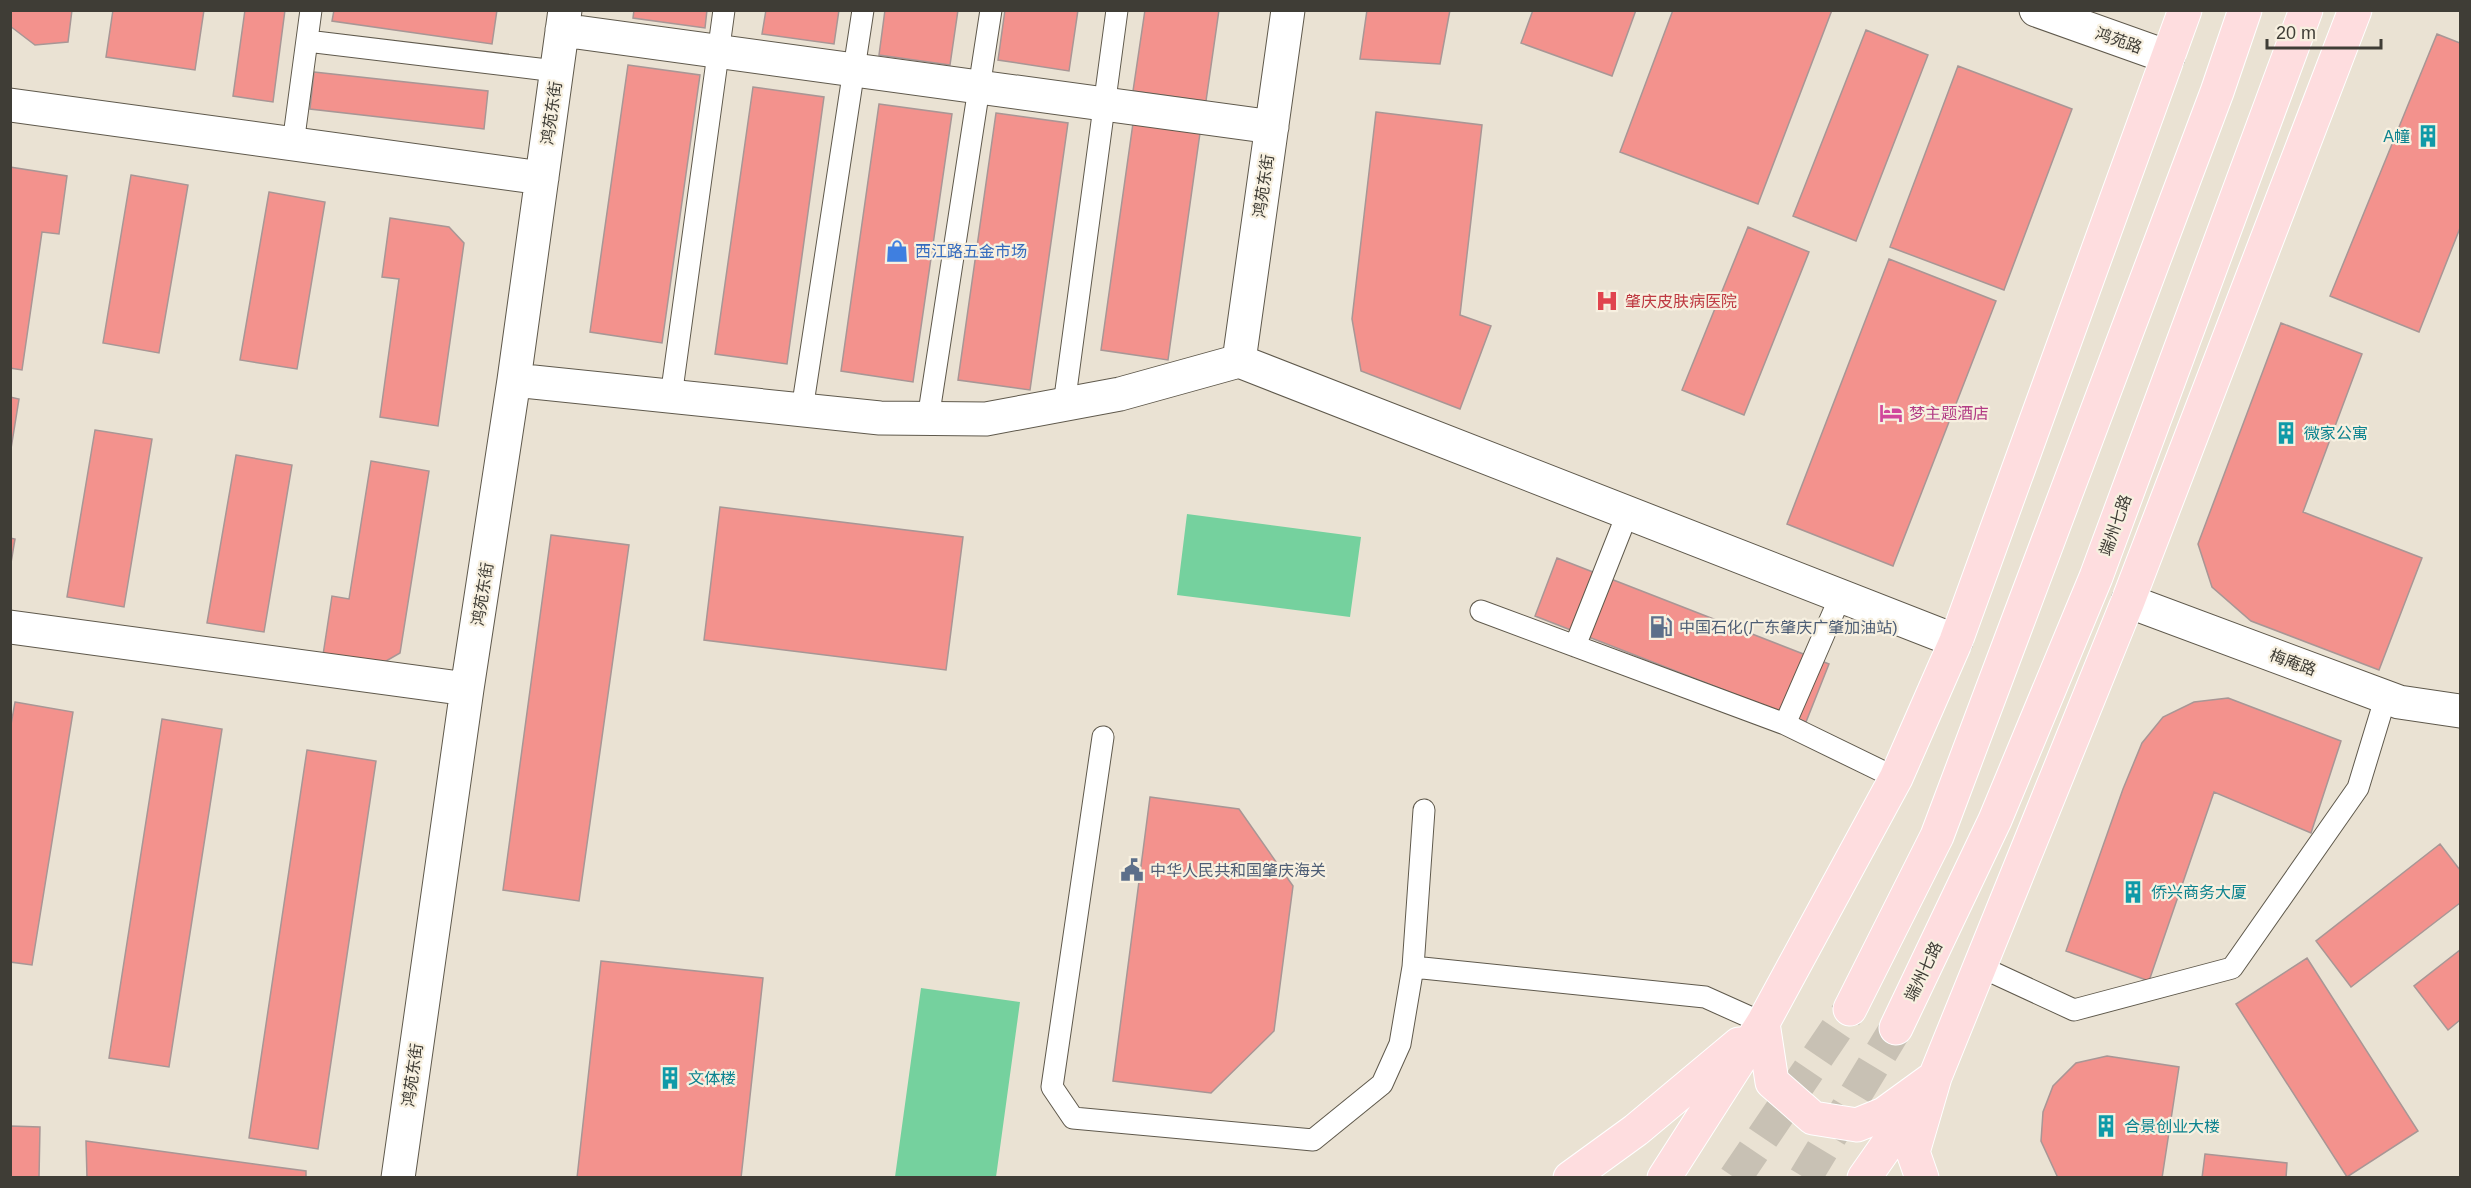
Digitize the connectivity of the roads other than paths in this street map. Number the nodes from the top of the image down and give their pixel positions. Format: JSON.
{"nodes":[{"id":1,"x":311,"y":10,"type":"edge"},
{"id":2,"x":724,"y":10,"type":"edge"},
{"id":3,"x":863,"y":10,"type":"edge"},
{"id":4,"x":991,"y":10,"type":"edge"},
{"id":5,"x":1117,"y":10,"type":"edge"},
{"id":6,"x":1288,"y":10,"type":"edge"},
{"id":7,"x":2036,"y":10,"type":"edge"},
{"id":8,"x":2185,"y":10,"type":"edge"},
{"id":9,"x":2245,"y":10,"type":"edge"},
{"id":10,"x":2306,"y":10,"type":"edge"},
{"id":11,"x":2355,"y":10,"type":"edge"},
{"id":12,"x":563,"y":20,"type":"edge"},
{"id":13,"x":307,"y":41,"type":"junction"},
{"id":14,"x":718,"y":51,"type":"junction"},
{"id":15,"x":2168,"y":57,"type":"junction"},
{"id":16,"x":854,"y":69,"type":"junction"},
{"id":17,"x":556,"y":71,"type":"junction"},
{"id":18,"x":979,"y":87,"type":"junction"},
{"id":19,"x":1105,"y":104,"type":"junction"},
{"id":20,"x":10,"y":105,"type":"edge"},
{"id":21,"x":1272,"y":126,"type":"junction"},
{"id":22,"x":293,"y":144,"type":"junction"},
{"id":23,"x":542,"y":178,"type":"junction"},
{"id":24,"x":1239,"y":361,"type":"junction"},
{"id":25,"x":514,"y":380,"type":"junction"},
{"id":26,"x":671,"y":397,"type":"junction"},
{"id":27,"x":1064,"y":405,"type":"junction"},
{"id":28,"x":802,"y":410,"type":"junction"},
{"id":29,"x":928,"y":419,"type":"junction"},
{"id":30,"x":1628,"y":512,"type":"junction"},
{"id":31,"x":1841,"y":596,"type":"junction"},
{"id":32,"x":2128,"y":601,"type":"junction"},
{"id":33,"x":1480,"y":611,"type":"dead end"},
{"id":34,"x":10,"y":627,"type":"edge"},
{"id":35,"x":1956,"y":641,"type":"junction"},
{"id":36,"x":1575,"y":646,"type":"junction"},
{"id":37,"x":467,"y":688,"type":"junction"},
{"id":38,"x":2386,"y":696,"type":"junction"},
{"id":39,"x":2460,"y":711,"type":"edge"},
{"id":40,"x":1785,"y":724,"type":"junction"},
{"id":41,"x":1103,"y":737,"type":"dead end"},
{"id":42,"x":1896,"y":778,"type":"junction"},
{"id":43,"x":1424,"y":810,"type":"dead end"},
{"id":44,"x":1413,"y":967,"type":"junction"},
{"id":45,"x":1981,"y":967,"type":"junction"},
{"id":46,"x":1850,"y":1009,"type":"tunnel mouth"},
{"id":47,"x":1763,"y":1023,"type":"junction"},
{"id":48,"x":1896,"y":1028,"type":"tunnel mouth"},
{"id":49,"x":1935,"y":1077,"type":"junction"},
{"id":50,"x":398,"y":1178,"type":"edge"},
{"id":51,"x":1570,"y":1178,"type":"edge"},
{"id":52,"x":1664,"y":1178,"type":"edge"},
{"id":53,"x":1864,"y":1178,"type":"edge"},
{"id":54,"x":1922,"y":1178,"type":"edge"}],
"edges":[{"from":1,"to":13,"type":"lane"},
{"from":2,"to":14,"type":"lane"},
{"from":3,"to":16,"type":"lane"},
{"from":4,"to":18,"type":"lane"},
{"from":5,"to":19,"type":"lane"},
{"from":6,"to":21,"type":"street","name":"鸿苑东街"},
{"from":7,"to":15,"type":"street","name":"鸿苑路"},
{"from":8,"to":15,"type":"main road"},
{"from":9,"to":46,"type":"main road"},
{"from":10,"to":48,"type":"main road","name":"端州七路"},
{"from":11,"to":32,"type":"main road"},
{"from":12,"to":14,"type":"street"},
{"from":12,"to":17,"type":"street","name":"鸿苑东街"},
{"from":13,"to":17,"type":"lane"},
{"from":13,"to":22,"type":"lane"},
{"from":14,"to":16,"type":"street"},
{"from":14,"to":26,"type":"lane"},
{"from":15,"to":35,"type":"main road"},
{"from":16,"to":18,"type":"street"},
{"from":16,"to":28,"type":"lane"},
{"from":17,"to":23,"type":"street","name":"鸿苑东街"},
{"from":18,"to":19,"type":"street"},
{"from":18,"to":29,"type":"lane"},
{"from":19,"to":21,"type":"street"},
{"from":19,"to":27,"type":"lane"},
{"from":20,"to":22,"type":"street"},
{"from":21,"to":24,"type":"street","name":"鸿苑东街"},
{"from":22,"to":23,"type":"street"},
{"from":23,"to":25,"type":"street","name":"鸿苑东街"},
{"from":24,"to":27,"type":"street"},
{"from":24,"to":30,"type":"street"},
{"from":25,"to":26,"type":"street"},
{"from":25,"to":37,"type":"street","name":"鸿苑东街"},
{"from":26,"to":28,"type":"street"},
{"from":27,"to":29,"type":"street"},
{"from":28,"to":29,"type":"street"},
{"from":30,"to":31,"type":"street"},
{"from":30,"to":36,"type":"lane"},
{"from":31,"to":35,"type":"street"},
{"from":31,"to":40,"type":"lane"},
{"from":32,"to":38,"type":"street","name":"梅庵路"},
{"from":32,"to":45,"type":"main road"},
{"from":33,"to":36,"type":"lane"},
{"from":34,"to":37,"type":"street"},
{"from":35,"to":42,"type":"main road"},
{"from":36,"to":40,"type":"lane"},
{"from":37,"to":50,"type":"street","name":"鸿苑东街"},
{"from":38,"to":39,"type":"street","name":"梅庵路"},
{"from":38,"to":45,"type":"lane"},
{"from":40,"to":42,"type":"lane"},
{"from":41,"to":44,"type":"lane"},
{"from":42,"to":47,"type":"main road"},
{"from":43,"to":44,"type":"lane"},
{"from":44,"to":47,"type":"lane"},
{"from":45,"to":49,"type":"main road"},
{"from":47,"to":49,"type":"main road"},
{"from":47,"to":51,"type":"main road"},
{"from":47,"to":52,"type":"main road"},
{"from":49,"to":53,"type":"main road"},
{"from":49,"to":54,"type":"main road"}]}
